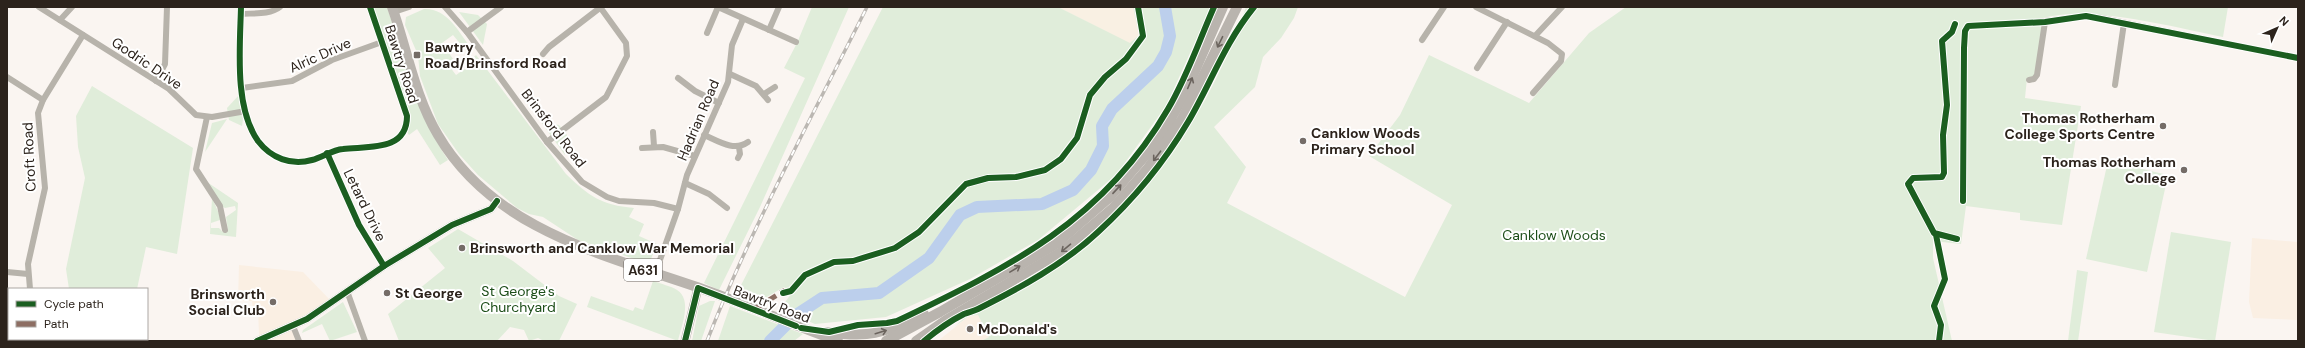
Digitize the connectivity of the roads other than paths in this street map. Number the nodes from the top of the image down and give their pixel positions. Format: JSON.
{"nodes":[{"id":1,"x":39,"y":7,"type":"edge"},
{"id":2,"x":72,"y":7,"type":"edge"},
{"id":3,"x":166,"y":7,"type":"edge"},
{"id":4,"x":280,"y":7,"type":"edge"},
{"id":5,"x":370,"y":7,"type":"edge"},
{"id":6,"x":409,"y":7,"type":"edge"},
{"id":7,"x":445,"y":7,"type":"edge"},
{"id":8,"x":501,"y":7,"type":"edge"},
{"id":9,"x":601,"y":7,"type":"edge"},
{"id":10,"x":718,"y":7,"type":"edge"},
{"id":11,"x":779,"y":7,"type":"edge"},
{"id":12,"x":1222,"y":7,"type":"edge"},
{"id":13,"x":1237,"y":7,"type":"edge"},
{"id":14,"x":1444,"y":7,"type":"edge"},
{"id":15,"x":1476,"y":7,"type":"edge"},
{"id":16,"x":1562,"y":7,"type":"edge"},
{"id":17,"x":240,"y":10,"type":"edge"},
{"id":18,"x":393,"y":10,"type":"edge"},
{"id":19,"x":743,"y":19,"type":"junction"},
{"id":20,"x":60,"y":20,"type":"junction"},
{"id":21,"x":1507,"y":22,"type":"junction"},
{"id":22,"x":2036,"y":22,"type":"dead end"},
{"id":23,"x":2045,"y":22,"type":"junction"},
{"id":24,"x":2124,"y":23,"type":"junction"},
{"id":25,"x":769,"y":30,"type":"junction"},
{"id":26,"x":467,"y":32,"type":"junction"},
{"id":27,"x":707,"y":33,"type":"dead end"},
{"id":28,"x":84,"y":35,"type":"junction"},
{"id":29,"x":1535,"y":36,"type":"junction"},
{"id":30,"x":1422,"y":40,"type":"dead end"},
{"id":31,"x":382,"y":42,"type":"junction"},
{"id":32,"x":796,"y":42,"type":"dead end"},
{"id":33,"x":543,"y":54,"type":"dead end"},
{"id":34,"x":2298,"y":58,"type":"edge"},
{"id":35,"x":1477,"y":68,"type":"dead end"},
{"id":36,"x":730,"y":74,"type":"junction"},
{"id":37,"x":7,"y":76,"type":"edge"},
{"id":38,"x":678,"y":78,"type":"dead end"},
{"id":39,"x":2029,"y":80,"type":"dead end"},
{"id":40,"x":156,"y":81,"type":"junction"},
{"id":41,"x":2115,"y":85,"type":"dead end"},
{"id":42,"x":775,"y":87,"type":"dead end"},
{"id":43,"x":242,"y":88,"type":"junction"},
{"id":44,"x":1534,"y":93,"type":"dead end"},
{"id":45,"x":764,"y":94,"type":"junction"},
{"id":46,"x":43,"y":100,"type":"junction"},
{"id":47,"x":768,"y":100,"type":"dead end"},
{"id":48,"x":719,"y":103,"type":"junction"},
{"id":49,"x":246,"y":111,"type":"junction"},
{"id":50,"x":207,"y":117,"type":"junction"},
{"id":51,"x":653,"y":132,"type":"dead end"},
{"id":52,"x":704,"y":135,"type":"junction"},
{"id":53,"x":547,"y":142,"type":"junction"},
{"id":54,"x":748,"y":142,"type":"dead end"},
{"id":55,"x":654,"y":146,"type":"junction"},
{"id":56,"x":739,"y":147,"type":"junction"},
{"id":57,"x":642,"y":148,"type":"dead end"},
{"id":58,"x":326,"y":153,"type":"junction"},
{"id":59,"x":695,"y":156,"type":"junction"},
{"id":60,"x":738,"y":158,"type":"dead end"},
{"id":61,"x":685,"y":183,"type":"junction"},
{"id":62,"x":497,"y":201,"type":"junction"},
{"id":63,"x":727,"y":208,"type":"dead end"},
{"id":64,"x":678,"y":209,"type":"junction"},
{"id":65,"x":225,"y":230,"type":"dead end"},
{"id":66,"x":384,"y":266,"type":"junction"},
{"id":67,"x":7,"y":272,"type":"edge"},
{"id":68,"x":28,"y":274,"type":"junction"},
{"id":69,"x":655,"y":274,"type":"junction"},
{"id":70,"x":30,"y":288,"type":"edge"},
{"id":71,"x":698,"y":288,"type":"junction"},
{"id":72,"x":981,"y":288,"type":"junction"},
{"id":73,"x":346,"y":291,"type":"junction"},
{"id":74,"x":293,"y":326,"type":"junction"},
{"id":75,"x":799,"y":327,"type":"junction"},
{"id":76,"x":257,"y":341,"type":"edge"},
{"id":77,"x":299,"y":341,"type":"edge"},
{"id":78,"x":365,"y":341,"type":"edge"},
{"id":79,"x":685,"y":341,"type":"edge"},
{"id":80,"x":820,"y":341,"type":"edge"},
{"id":81,"x":838,"y":341,"type":"edge"},
{"id":82,"x":886,"y":341,"type":"edge"},
{"id":83,"x":916,"y":341,"type":"edge"}],
"edges":[{"from":1,"to":20,"type":"street","name":"Godric Drive"},
{"from":2,"to":20,"type":"street"},
{"from":3,"to":40,"type":"street"},
{"from":4,"to":17,"type":"street"},
{"from":5,"to":31,"type":"street","name":"Bawtry Road"},
{"from":6,"to":18,"type":"street"},
{"from":7,"to":26,"type":"street","name":"Brinsford Road"},
{"from":8,"to":26,"type":"street"},
{"from":9,"to":33,"type":"street"},
{"from":9,"to":53,"type":"street"},
{"from":10,"to":19,"type":"street"},
{"from":10,"to":27,"type":"street"},
{"from":11,"to":25,"type":"street"},
{"from":72,"to":12,"type":"main road","one_way":true},
{"from":13,"to":83,"type":"main road","one_way":true},
{"from":14,"to":30,"type":"street"},
{"from":15,"to":21,"type":"street"},
{"from":16,"to":29,"type":"street"},
{"from":17,"to":43,"type":"street"},
{"from":18,"to":62,"type":"main road","name":"Bawtry Road","number":"A631"},
{"from":19,"to":25,"type":"street"},
{"from":19,"to":36,"type":"street","name":"Hadrian Road"},
{"from":20,"to":28,"type":"street","name":"Godric Drive"},
{"from":21,"to":29,"type":"street"},
{"from":21,"to":35,"type":"street"},
{"from":22,"to":23,"type":"street"},
{"from":23,"to":24,"type":"street"},
{"from":23,"to":39,"type":"street"},
{"from":24,"to":34,"type":"street"},
{"from":24,"to":41,"type":"street"},
{"from":25,"to":32,"type":"street"},
{"from":26,"to":53,"type":"street","name":"Brinsford Road"},
{"from":28,"to":40,"type":"street","name":"Godric Drive"},
{"from":28,"to":46,"type":"street","name":"Croft Road"},
{"from":29,"to":44,"type":"street"},
{"from":31,"to":43,"type":"street","name":"Alric Drive"},
{"from":31,"to":58,"type":"street","name":"Bawtry Road"},
{"from":36,"to":45,"type":"street"},
{"from":36,"to":48,"type":"street","name":"Hadrian Road"},
{"from":37,"to":46,"type":"street"},
{"from":38,"to":48,"type":"street"},
{"from":40,"to":50,"type":"street","name":"Godric Drive"},
{"from":42,"to":45,"type":"street"},
{"from":43,"to":49,"type":"street"},
{"from":45,"to":47,"type":"street"},
{"from":46,"to":68,"type":"street","name":"Croft Road"},
{"from":48,"to":52,"type":"street","name":"Hadrian Road"},
{"from":49,"to":50,"type":"street"},
{"from":49,"to":58,"type":"street"},
{"from":50,"to":65,"type":"street"},
{"from":51,"to":55,"type":"street"},
{"from":52,"to":56,"type":"street"},
{"from":52,"to":59,"type":"street","name":"Hadrian Road"},
{"from":53,"to":64,"type":"street","name":"Brinsford Road"},
{"from":54,"to":56,"type":"street"},
{"from":55,"to":57,"type":"street"},
{"from":55,"to":59,"type":"street"},
{"from":56,"to":60,"type":"street"},
{"from":58,"to":66,"type":"street","name":"Letard Drive"},
{"from":59,"to":61,"type":"street","name":"Hadrian Road"},
{"from":61,"to":63,"type":"street"},
{"from":61,"to":64,"type":"street","name":"Hadrian Road"},
{"from":62,"to":66,"type":"street"},
{"from":62,"to":69,"type":"main road","name":"Bawtry Road","number":"A631"},
{"from":64,"to":69,"type":"street","name":"Hadrian Road"},
{"from":66,"to":73,"type":"street"},
{"from":67,"to":68,"type":"street"},
{"from":68,"to":70,"type":"street","name":"Croft Road"},
{"from":69,"to":71,"type":"main road","name":"Bawtry Road","number":"A631"},
{"from":71,"to":75,"type":"main road","name":"Bawtry Road","number":"A631"},
{"from":71,"to":79,"type":"main road"},
{"from":75,"to":72,"type":"main road","one_way":true},
{"from":72,"to":82,"type":"main road"},
{"from":73,"to":74,"type":"street"},
{"from":73,"to":78,"type":"street"},
{"from":74,"to":76,"type":"street"},
{"from":74,"to":77,"type":"street"},
{"from":75,"to":80,"type":"main road","name":"Bawtry Road","number":"A631"},
{"from":75,"to":81,"type":"main road","name":"Bawtry Road"}]}
